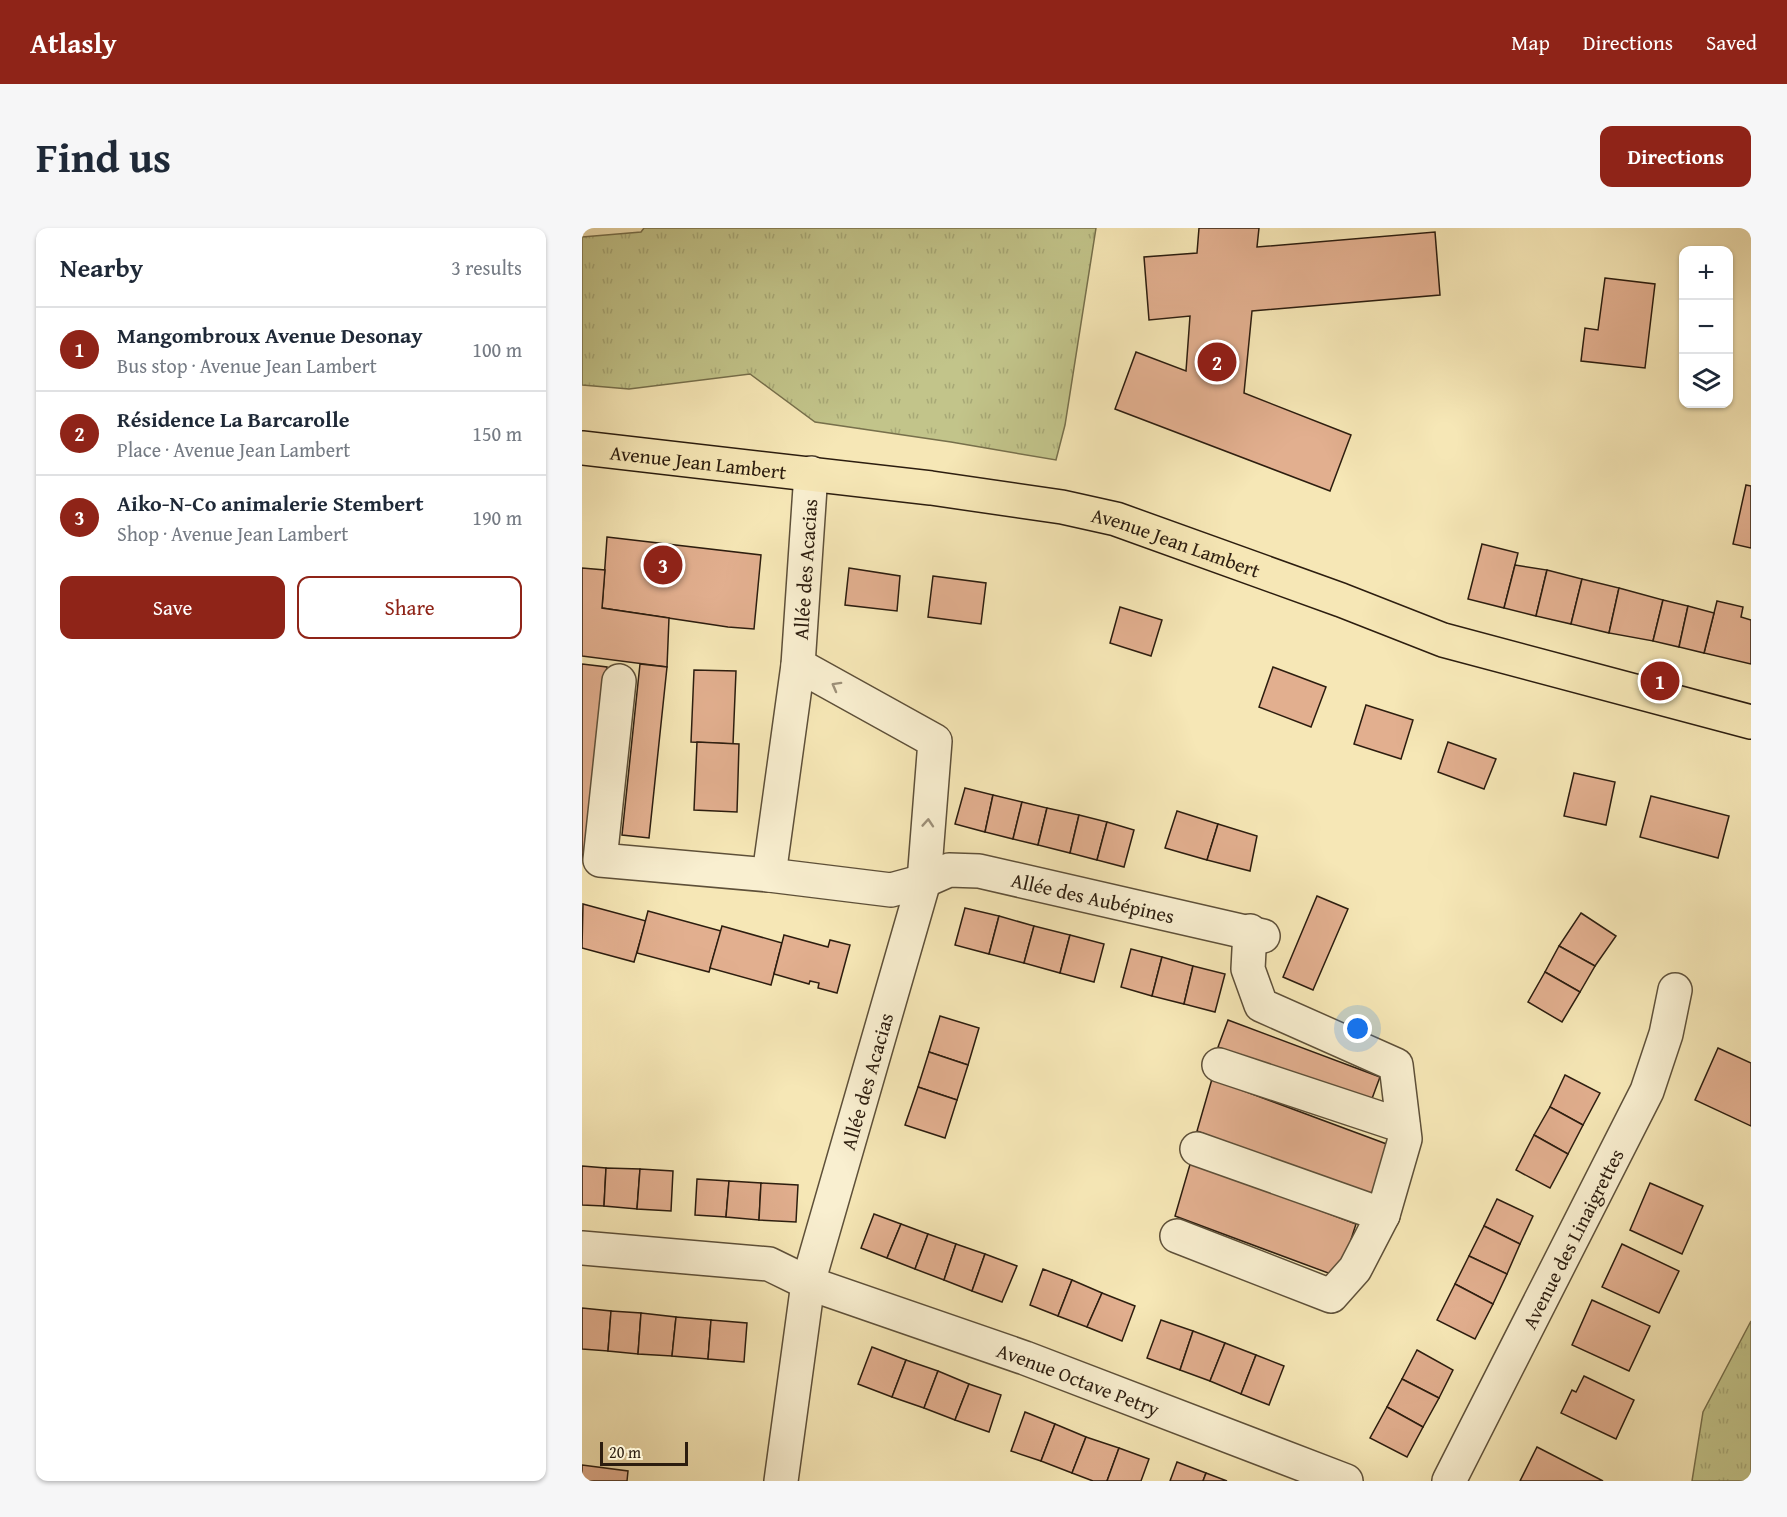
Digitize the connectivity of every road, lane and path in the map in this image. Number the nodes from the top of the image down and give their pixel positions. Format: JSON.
{"nodes":[{"id":1,"x":582,"y":448,"type":"edge"},
{"id":2,"x":811,"y":473,"type":"junction"},
{"id":3,"x":798,"y":665,"type":"junction"},
{"id":4,"x":619,"y":681,"type":"dead end"},
{"id":5,"x":1751,"y":722,"type":"edge"},
{"id":6,"x":769,"y":875,"type":"junction"},
{"id":7,"x":924,"y":881,"type":"junction"},
{"id":8,"x":1675,"y":990,"type":"dead end"},
{"id":9,"x":1219,"y":1065,"type":"dead end"},
{"id":10,"x":1403,"y":1126,"type":"junction"},
{"id":11,"x":1197,"y":1149,"type":"dead end"},
{"id":12,"x":1383,"y":1215,"type":"junction"},
{"id":13,"x":1177,"y":1236,"type":"dead end"},
{"id":14,"x":582,"y":1248,"type":"edge"},
{"id":15,"x":808,"y":1283,"type":"junction"},
{"id":16,"x":781,"y":1481,"type":"edge"},
{"id":17,"x":1346,"y":1481,"type":"edge"},
{"id":18,"x":1449,"y":1481,"type":"edge"}],
"edges":[{"from":1,"to":2,"type":"main road","name":"Avenue Jean Lambert"},
{"from":2,"to":3,"type":"street","name":"Allée des Acacias"},
{"from":2,"to":5,"type":"main road","name":"Avenue Jean Lambert"},
{"from":3,"to":6,"type":"street","name":"Allée des Acacias"},
{"from":7,"to":3,"type":"street","name":"Allée des Acacias","one_way":true},
{"from":4,"to":6,"type":"street"},
{"from":6,"to":7,"type":"street"},
{"from":7,"to":10,"type":"street","name":"Allée des Aubépines"},
{"from":7,"to":15,"type":"street","name":"Allée des Acacias"},
{"from":8,"to":18,"type":"street","name":"Avenue des Linaigrettes"},
{"from":9,"to":10,"type":"street"},
{"from":10,"to":12,"type":"street"},
{"from":11,"to":12,"type":"street"},
{"from":12,"to":13,"type":"street"},
{"from":14,"to":15,"type":"street","name":"Avenue Octave Petry"},
{"from":15,"to":16,"type":"street"},
{"from":15,"to":17,"type":"street","name":"Avenue Octave Petry"}]}
